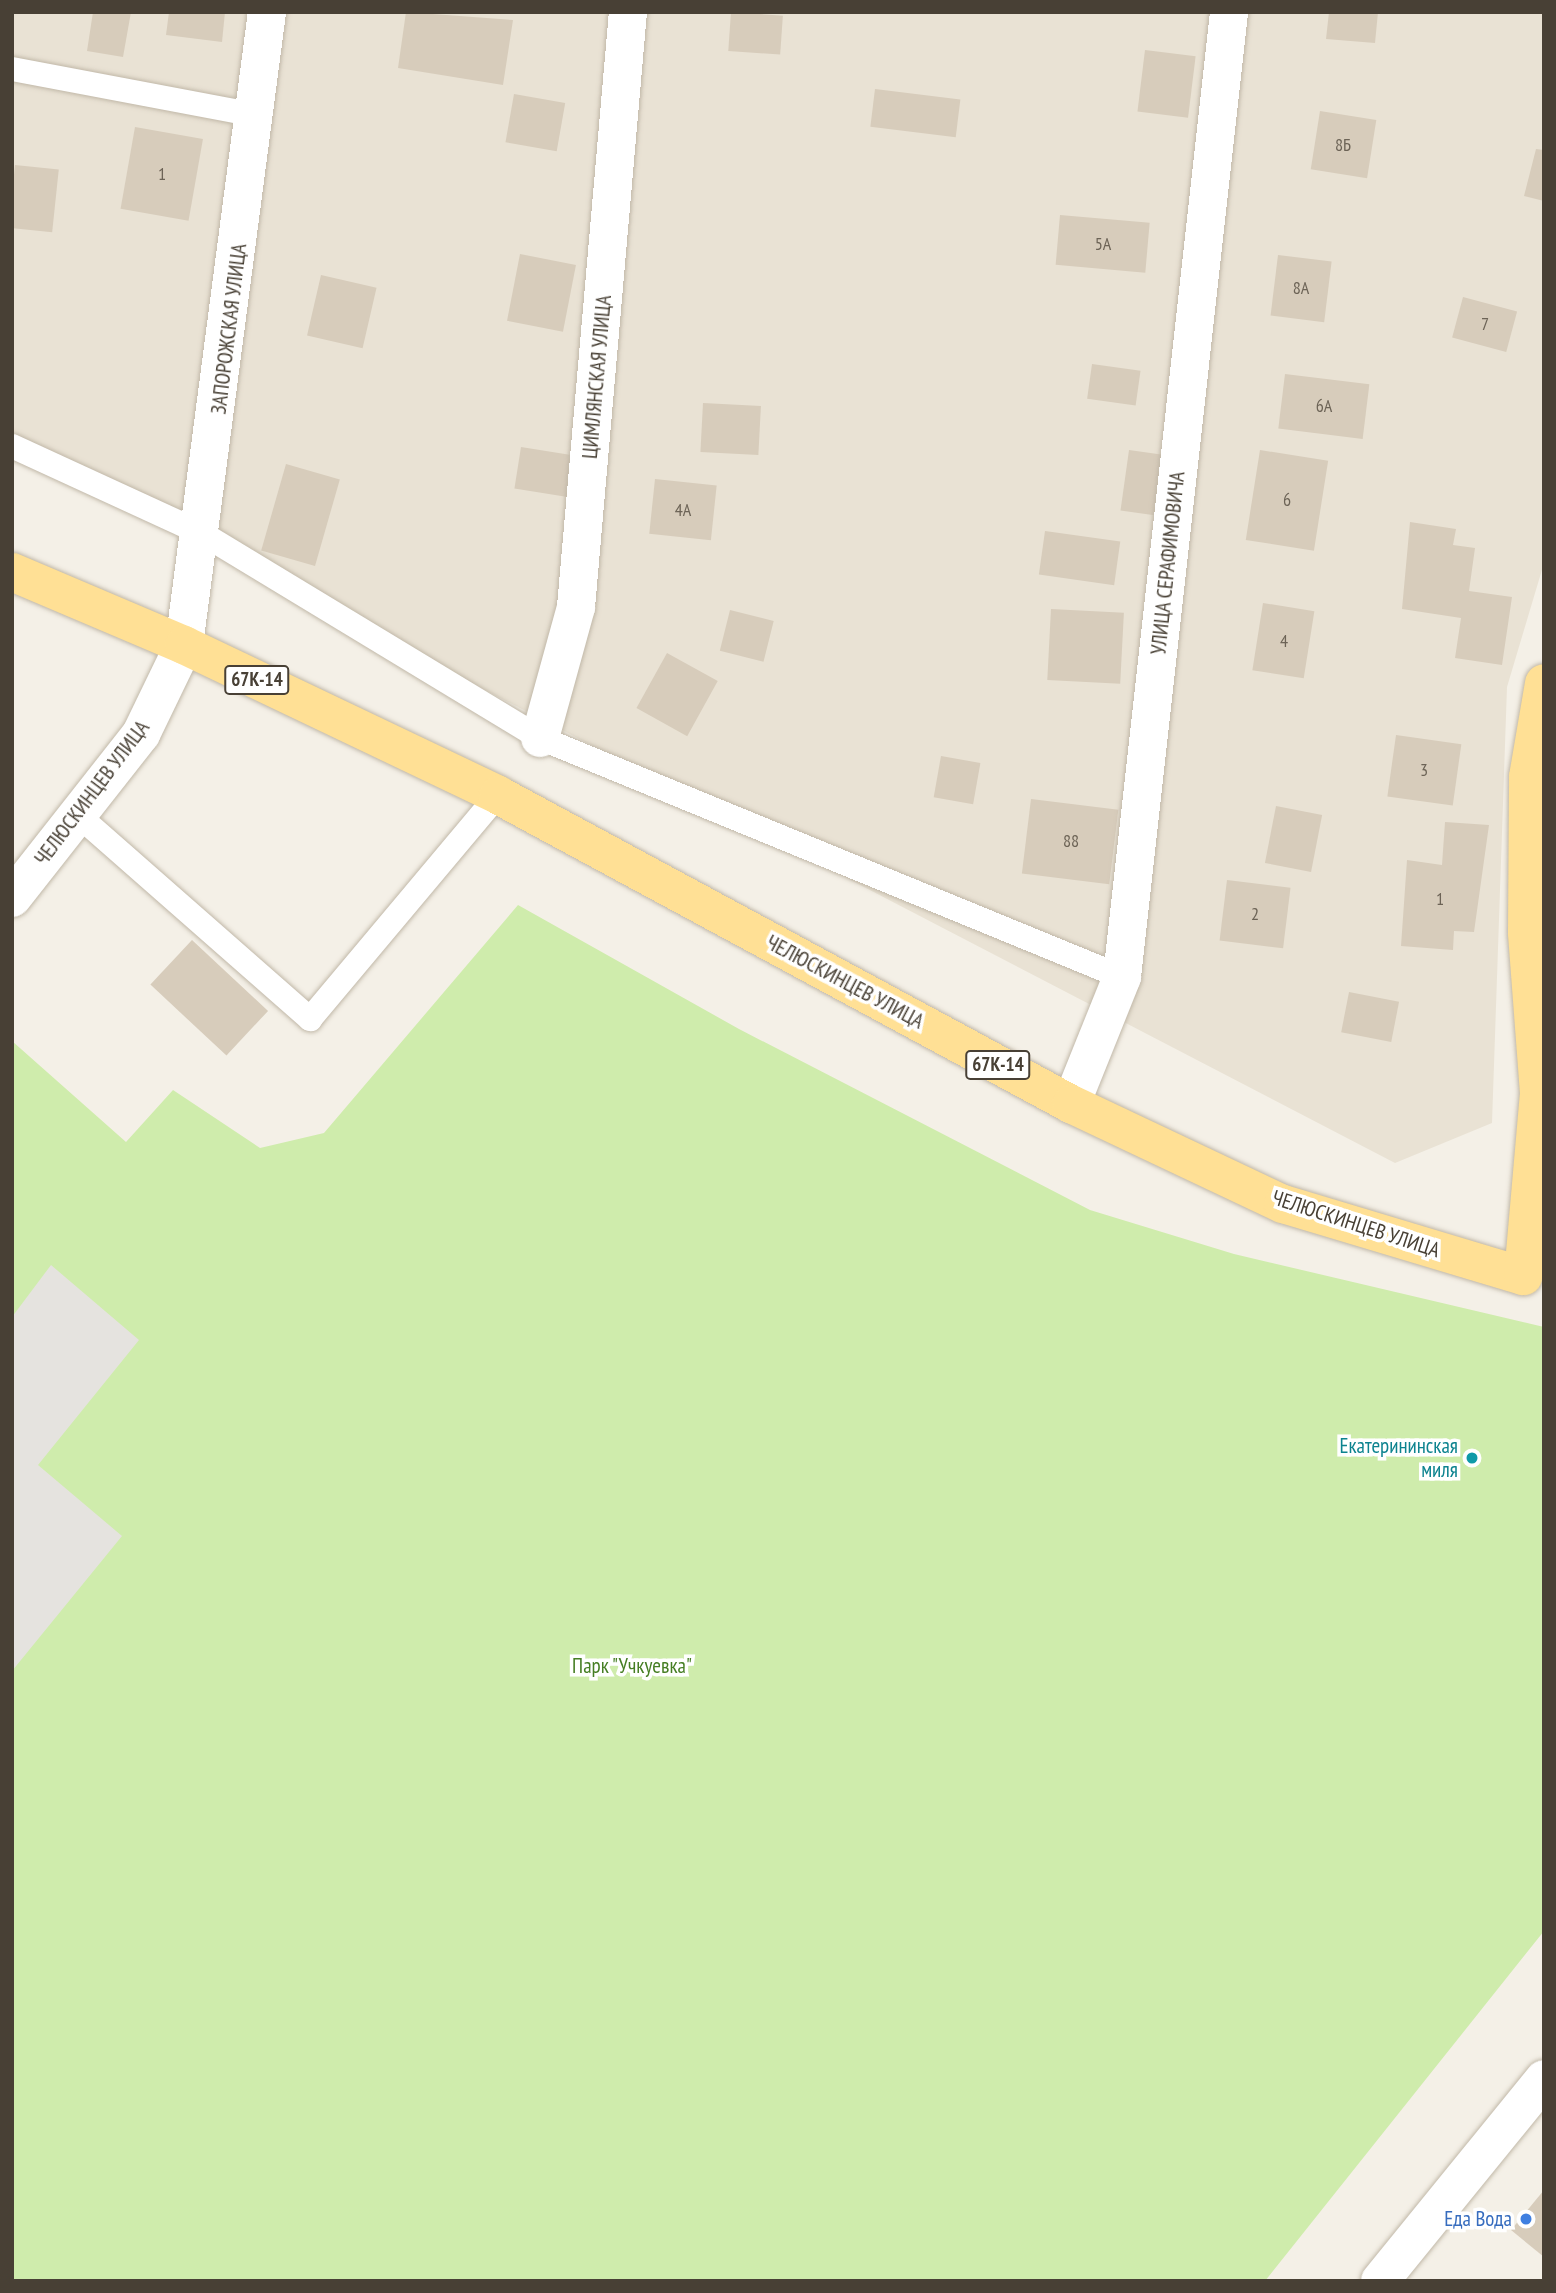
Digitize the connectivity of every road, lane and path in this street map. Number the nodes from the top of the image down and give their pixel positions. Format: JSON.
{"nodes":[{"id":1,"x":267,"y":12,"type":"edge"},
{"id":2,"x":628,"y":12,"type":"edge"},
{"id":3,"x":1229,"y":12,"type":"edge"},
{"id":4,"x":12,"y":69,"type":"edge"},
{"id":5,"x":256,"y":115,"type":"junction"},
{"id":6,"x":12,"y":446,"type":"edge"},
{"id":7,"x":203,"y":534,"type":"junction"},
{"id":8,"x":12,"y":572,"type":"edge"},
{"id":9,"x":184,"y":645,"type":"junction"},
{"id":10,"x":1544,"y":683,"type":"edge"},
{"id":11,"x":540,"y":738,"type":"junction"},
{"id":12,"x":498,"y":795,"type":"junction"},
{"id":13,"x":79,"y":816,"type":"junction"},
{"id":14,"x":12,"y":898,"type":"edge"},
{"id":15,"x":1122,"y":977,"type":"junction"},
{"id":16,"x":1071,"y":1104,"type":"junction"},
{"id":17,"x":1544,"y":2079,"type":"edge"},
{"id":18,"x":1380,"y":2281,"type":"edge"}],
"edges":[{"from":1,"to":5,"type":"street","name":"ЗАПОРОЖСКАЯ УЛИЦА"},
{"from":2,"to":11,"type":"street","name":"ЦИМЛЯНСКАЯ УЛИЦА"},
{"from":3,"to":15,"type":"street","name":"УЛИЦА СЕРАФИМОВИЧА"},
{"from":4,"to":5,"type":"lane"},
{"from":5,"to":7,"type":"street","name":"ЗАПОРОЖСКАЯ УЛИЦА"},
{"from":6,"to":7,"type":"lane"},
{"from":7,"to":9,"type":"street","name":"ЗАПОРОЖСКАЯ УЛИЦА"},
{"from":7,"to":11,"type":"lane"},
{"from":8,"to":9,"type":"main road","name":"ЧЕЛЮСКИНЦЕВ УЛИЦА","number":"67К-14"},
{"from":9,"to":12,"type":"main road","name":"ЧЕЛЮСКИНЦЕВ УЛИЦА","number":"67К-14"},
{"from":9,"to":13,"type":"street","name":"ЧЕЛЮСКИНЦЕВ УЛИЦА"},
{"from":10,"to":16,"type":"main road","name":"ЧЕЛЮСКИНЦЕВ УЛИЦА","number":"67К-14"},
{"from":11,"to":15,"type":"lane"},
{"from":12,"to":13,"type":"lane"},
{"from":12,"to":16,"type":"main road","name":"ЧЕЛЮСКИНЦЕВ УЛИЦА","number":"67К-14"},
{"from":13,"to":14,"type":"street","name":"ЧЕЛЮСКИНЦЕВ УЛИЦА"},
{"from":15,"to":16,"type":"street","name":"УЛИЦА СЕРАФИМОВИЧА"},
{"from":17,"to":18,"type":"street"}]}
